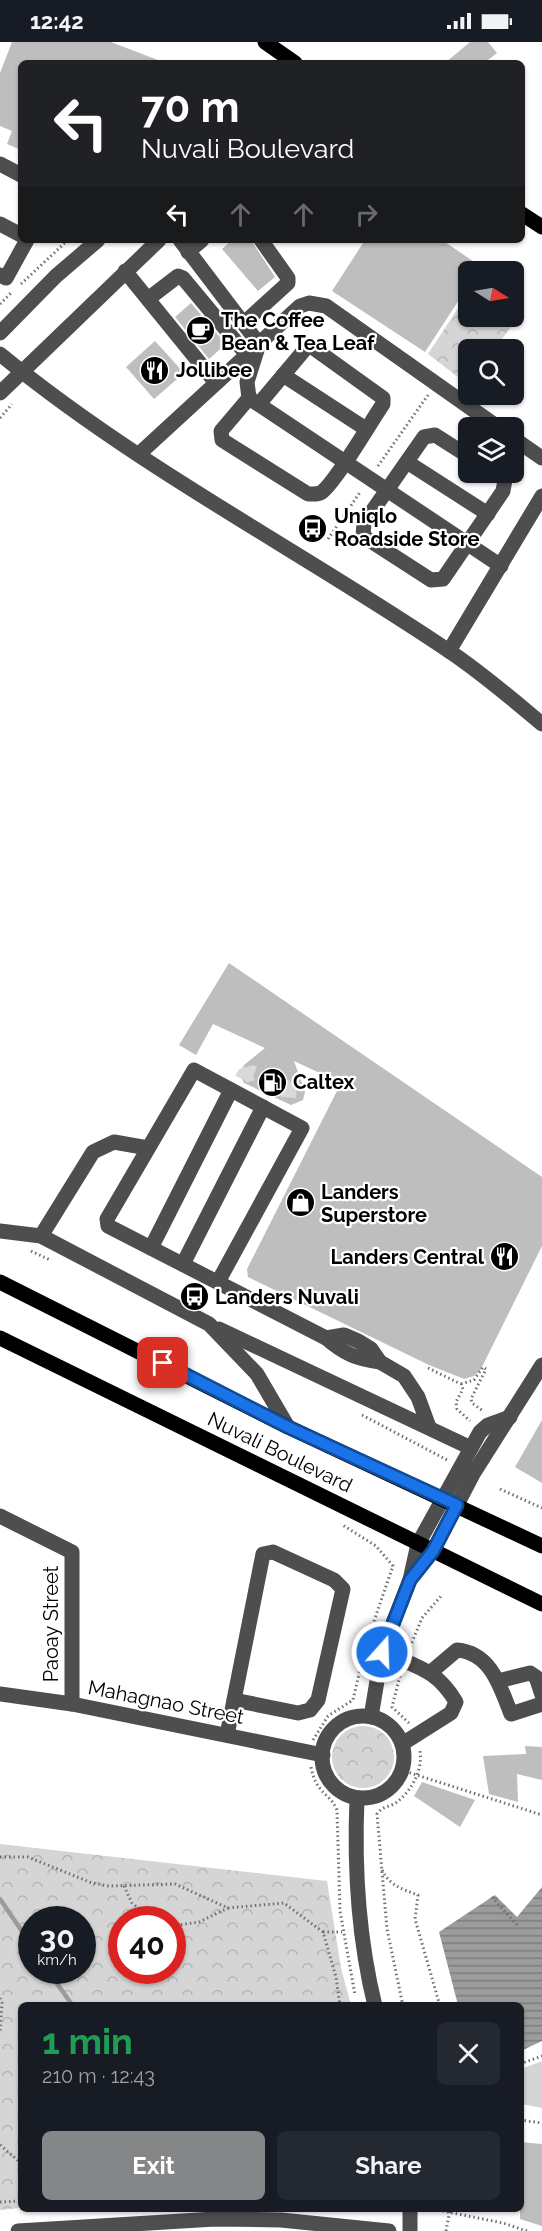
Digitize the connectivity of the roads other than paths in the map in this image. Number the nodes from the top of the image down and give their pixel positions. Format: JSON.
{"nodes":[{"id":1,"x":265,"y":42,"type":"edge"},
{"id":2,"x":291,"y":60,"type":"edge"},
{"id":3,"x":0,"y":164,"type":"edge"},
{"id":4,"x":18,"y":173,"type":"edge"},
{"id":5,"x":525,"y":216,"type":"edge"},
{"id":6,"x":0,"y":224,"type":"edge"},
{"id":7,"x":542,"y":227,"type":"edge"},
{"id":8,"x":18,"y":234,"type":"edge"},
{"id":9,"x":25,"y":243,"type":"edge"},
{"id":10,"x":94,"y":243,"type":"edge"},
{"id":11,"x":156,"y":243,"type":"edge"},
{"id":12,"x":263,"y":243,"type":"edge"},
{"id":13,"x":184,"y":246,"type":"edge"},
{"id":14,"x":125,"y":271,"type":"junction"},
{"id":15,"x":0,"y":274,"type":"edge"},
{"id":16,"x":148,"y":299,"type":"junction"},
{"id":17,"x":244,"y":323,"type":"junction"},
{"id":18,"x":0,"y":333,"type":"edge"},
{"id":19,"x":259,"y":344,"type":"junction"},
{"id":20,"x":0,"y":354,"type":"edge"},
{"id":21,"x":246,"y":355,"type":"junction"},
{"id":22,"x":21,"y":371,"type":"junction"},
{"id":23,"x":283,"y":375,"type":"junction"},
{"id":24,"x":216,"y":383,"type":"junction"},
{"id":25,"x":0,"y":393,"type":"edge"},
{"id":26,"x":254,"y":401,"type":"junction"},
{"id":27,"x":483,"y":417,"type":"edge"},
{"id":28,"x":366,"y":429,"type":"junction"},
{"id":29,"x":524,"y":446,"type":"edge"},
{"id":30,"x":458,"y":450,"type":"edge"},
{"id":31,"x":139,"y":454,"type":"junction"},
{"id":32,"x":542,"y":458,"type":"edge"},
{"id":33,"x":344,"y":461,"type":"junction"},
{"id":34,"x":407,"y":462,"type":"junction"},
{"id":35,"x":504,"y":483,"type":"edge"},
{"id":36,"x":385,"y":490,"type":"junction"},
{"id":37,"x":542,"y":496,"type":"edge"},
{"id":38,"x":488,"y":514,"type":"junction"},
{"id":39,"x":468,"y":544,"type":"junction"},
{"id":40,"x":501,"y":566,"type":"junction"},
{"id":41,"x":449,"y":651,"type":"junction"},
{"id":42,"x":542,"y":724,"type":"edge"},
{"id":43,"x":236,"y":1087,"type":"junction"},
{"id":44,"x":263,"y":1107,"type":"junction"},
{"id":45,"x":148,"y":1148,"type":"junction"},
{"id":46,"x":0,"y":1231,"type":"edge"},
{"id":47,"x":41,"y":1236,"type":"junction"},
{"id":48,"x":151,"y":1248,"type":"junction"},
{"id":49,"x":183,"y":1264,"type":"junction"},
{"id":50,"x":0,"y":1282,"type":"edge"},
{"id":51,"x":218,"y":1282,"type":"junction"},
{"id":52,"x":209,"y":1324,"type":"junction"},
{"id":53,"x":0,"y":1338,"type":"edge"},
{"id":54,"x":542,"y":1365,"type":"edge"},
{"id":55,"x":510,"y":1417,"type":"junction"},
{"id":56,"x":288,"y":1427,"type":"junction"},
{"id":57,"x":429,"y":1427,"type":"junction"},
{"id":58,"x":471,"y":1448,"type":"junction"},
{"id":59,"x":442,"y":1497,"type":"junction"},
{"id":60,"x":457,"y":1505,"type":"junction"},
{"id":61,"x":0,"y":1516,"type":"edge"},
{"id":62,"x":418,"y":1544,"type":"junction"},
{"id":63,"x":542,"y":1546,"type":"edge"},
{"id":64,"x":433,"y":1551,"type":"junction"},
{"id":65,"x":410,"y":1580,"type":"junction"},
{"id":66,"x":542,"y":1604,"type":"edge"},
{"id":67,"x":382,"y":1652,"type":"junction"},
{"id":68,"x":430,"y":1672,"type":"junction"},
{"id":69,"x":498,"y":1681,"type":"junction"},
{"id":70,"x":0,"y":1694,"type":"edge"},
{"id":71,"x":542,"y":1695,"type":"edge"},
{"id":72,"x":234,"y":1700,"type":"junction"},
{"id":73,"x":72,"y":1704,"type":"junction"},
{"id":74,"x":542,"y":1704,"type":"edge"},
{"id":75,"x":371,"y":1717,"type":"junction"},
{"id":76,"x":227,"y":1735,"type":"junction"},
{"id":77,"x":402,"y":1744,"type":"junction"},
{"id":78,"x":317,"y":1754,"type":"junction"},
{"id":79,"x":357,"y":1798,"type":"junction"},
{"id":80,"x":374,"y":2002,"type":"edge"},
{"id":81,"x":410,"y":2212,"type":"edge"},
{"id":82,"x":18,"y":2231,"type":"edge"},
{"id":83,"x":389,"y":2231,"type":"edge"},
{"id":84,"x":410,"y":2231,"type":"edge"}],
"edges":[{"from":1,"to":2,"type":"main road"},
{"from":3,"to":4,"type":"street"},
{"from":5,"to":7,"type":"main road"},
{"from":6,"to":8,"type":"street"},
{"from":9,"to":15,"type":"street"},
{"from":10,"to":18,"type":"street"},
{"from":11,"to":14,"type":"street"},
{"from":12,"to":17,"type":"street"},
{"from":13,"to":17,"type":"street"},
{"from":14,"to":16,"type":"street"},
{"from":14,"to":22,"type":"street"},
{"from":16,"to":21,"type":"street"},
{"from":16,"to":24,"type":"street"},
{"from":17,"to":19,"type":"street"},
{"from":19,"to":21,"type":"street"},
{"from":19,"to":26,"type":"street"},
{"from":19,"to":27,"type":"street"},
{"from":20,"to":22,"type":"street"},
{"from":21,"to":24,"type":"street"},
{"from":22,"to":25,"type":"street"},
{"from":22,"to":31,"type":"street"},
{"from":23,"to":26,"type":"street"},
{"from":23,"to":28,"type":"street"},
{"from":23,"to":28,"type":"street"},
{"from":24,"to":31,"type":"street"},
{"from":26,"to":33,"type":"street"},
{"from":26,"to":33,"type":"street"},
{"from":28,"to":33,"type":"street"},
{"from":29,"to":32,"type":"street"},
{"from":30,"to":34,"type":"street"},
{"from":31,"to":41,"type":"street"},
{"from":33,"to":36,"type":"street"},
{"from":34,"to":36,"type":"street"},
{"from":34,"to":38,"type":"street"},
{"from":35,"to":38,"type":"street"},
{"from":36,"to":39,"type":"street"},
{"from":36,"to":39,"type":"street"},
{"from":37,"to":40,"type":"street"},
{"from":38,"to":39,"type":"street"},
{"from":39,"to":40,"type":"street"},
{"from":40,"to":41,"type":"street"},
{"from":41,"to":42,"type":"street"},
{"from":43,"to":44,"type":"street"},
{"from":43,"to":45,"type":"street"},
{"from":43,"to":48,"type":"street"},
{"from":44,"to":49,"type":"street"},
{"from":44,"to":51,"type":"street"},
{"from":45,"to":47,"type":"street"},
{"from":45,"to":48,"type":"street"},
{"from":46,"to":47,"type":"street"},
{"from":47,"to":52,"type":"street"},
{"from":48,"to":49,"type":"street"},
{"from":49,"to":51,"type":"street"},
{"from":50,"to":56,"type":"main road","name":"Nuvali Boulevard"},
{"from":51,"to":57,"type":"street"},
{"from":52,"to":56,"type":"street"},
{"from":52,"to":57,"type":"street"},
{"from":53,"to":62,"type":"main road","name":"Nuvali Boulevard"},
{"from":54,"to":55,"type":"street"},
{"from":55,"to":58,"type":"street"},
{"from":55,"to":60,"type":"street"},
{"from":56,"to":59,"type":"main road","name":"Nuvali Boulevard"},
{"from":57,"to":58,"type":"street"},
{"from":58,"to":59,"type":"street"},
{"from":59,"to":60,"type":"main road","name":"Nuvali Boulevard"},
{"from":59,"to":62,"type":"street"},
{"from":60,"to":63,"type":"main road","name":"Nuvali Boulevard"},
{"from":60,"to":64,"type":"street"},
{"from":61,"to":73,"type":"street","name":"Paoay Street"},
{"from":62,"to":64,"type":"main road","name":"Nuvali Boulevard"},
{"from":62,"to":65,"type":"street"},
{"from":64,"to":65,"type":"street"},
{"from":64,"to":66,"type":"main road","name":"Nuvali Boulevard"},
{"from":65,"to":67,"type":"street"},
{"from":67,"to":68,"type":"street"},
{"from":67,"to":75,"type":"street"},
{"from":68,"to":69,"type":"street"},
{"from":68,"to":77,"type":"street"},
{"from":69,"to":71,"type":"street"},
{"from":69,"to":74,"type":"street"},
{"from":70,"to":73,"type":"street","name":"Mahagnao Street"},
{"from":72,"to":72,"type":"street"},
{"from":72,"to":76,"type":"street"},
{"from":73,"to":76,"type":"street","name":"Mahagnao Street"},
{"from":75,"to":77,"type":"street"},
{"from":75,"to":78,"type":"street"},
{"from":76,"to":78,"type":"street","name":"Mahagnao Street"},
{"from":77,"to":79,"type":"street"},
{"from":78,"to":79,"type":"street"},
{"from":79,"to":80,"type":"street"},
{"from":81,"to":84,"type":"street"},
{"from":82,"to":83,"type":"street"}]}
